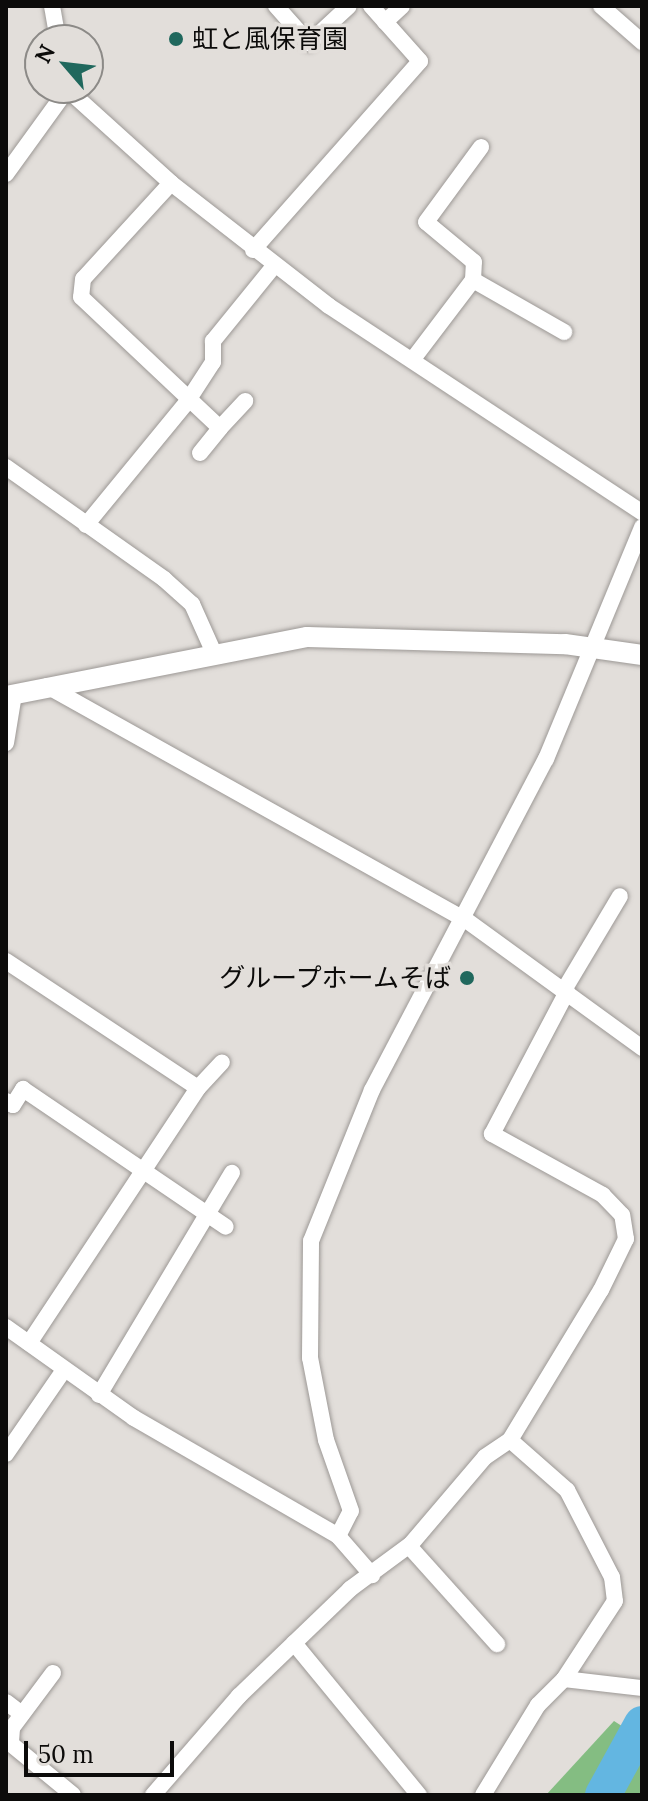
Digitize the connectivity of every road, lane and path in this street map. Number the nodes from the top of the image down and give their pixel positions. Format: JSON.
{"nodes":[{"id":1,"x":276,"y":6,"type":"edge"},
{"id":2,"x":349,"y":6,"type":"edge"},
{"id":3,"x":371,"y":6,"type":"edge"},
{"id":4,"x":402,"y":6,"type":"edge"},
{"id":5,"x":601,"y":6,"type":"edge"},
{"id":6,"x":385,"y":22,"type":"junction"},
{"id":7,"x":642,"y":42,"type":"edge"},
{"id":8,"x":56,"y":104,"type":"edge"},
{"id":9,"x":82,"y":104,"type":"edge"},
{"id":10,"x":481,"y":147,"type":"dead end"},
{"id":11,"x":6,"y":174,"type":"edge"},
{"id":12,"x":171,"y":183,"type":"junction"},
{"id":13,"x":253,"y":250,"type":"junction"},
{"id":14,"x":274,"y":266,"type":"junction"},
{"id":15,"x":473,"y":280,"type":"junction"},
{"id":16,"x":564,"y":332,"type":"dead end"},
{"id":17,"x":413,"y":359,"type":"junction"},
{"id":18,"x":245,"y":401,"type":"dead end"},
{"id":19,"x":187,"y":402,"type":"junction"},
{"id":20,"x":220,"y":428,"type":"junction"},
{"id":21,"x":200,"y":453,"type":"dead end"},
{"id":22,"x":6,"y":467,"type":"edge"},
{"id":23,"x":642,"y":512,"type":"edge"},
{"id":24,"x":86,"y":525,"type":"junction"},
{"id":25,"x":642,"y":527,"type":"edge"},
{"id":26,"x":587,"y":647,"type":"junction"},
{"id":27,"x":213,"y":651,"type":"junction"},
{"id":28,"x":642,"y":655,"type":"edge"},
{"id":29,"x":47,"y":686,"type":"junction"},
{"id":30,"x":10,"y":695,"type":"edge"},
{"id":31,"x":6,"y":743,"type":"edge"},
{"id":32,"x":620,"y":896,"type":"dead end"},
{"id":33,"x":466,"y":920,"type":"junction"},
{"id":34,"x":6,"y":961,"type":"edge"},
{"id":35,"x":565,"y":991,"type":"junction"},
{"id":36,"x":642,"y":1048,"type":"edge"},
{"id":37,"x":222,"y":1062,"type":"dead end"},
{"id":38,"x":198,"y":1088,"type":"junction"},
{"id":39,"x":6,"y":1101,"type":"edge"},
{"id":40,"x":137,"y":1171,"type":"junction"},
{"id":41,"x":232,"y":1173,"type":"dead end"},
{"id":42,"x":206,"y":1215,"type":"junction"},
{"id":43,"x":226,"y":1227,"type":"dead end"},
{"id":44,"x":6,"y":1327,"type":"edge"},
{"id":45,"x":29,"y":1343,"type":"junction"},
{"id":46,"x":64,"y":1370,"type":"junction"},
{"id":47,"x":99,"y":1395,"type":"junction"},
{"id":48,"x":510,"y":1440,"type":"junction"},
{"id":49,"x":6,"y":1454,"type":"edge"},
{"id":50,"x":338,"y":1536,"type":"junction"},
{"id":51,"x":409,"y":1546,"type":"junction"},
{"id":52,"x":372,"y":1575,"type":"junction"},
{"id":53,"x":294,"y":1643,"type":"junction"},
{"id":54,"x":497,"y":1644,"type":"dead end"},
{"id":55,"x":53,"y":1673,"type":"dead end"},
{"id":56,"x":564,"y":1679,"type":"junction"},
{"id":57,"x":642,"y":1688,"type":"edge"},
{"id":58,"x":6,"y":1702,"type":"edge"},
{"id":59,"x":22,"y":1714,"type":"junction"},
{"id":60,"x":73,"y":1795,"type":"edge"},
{"id":61,"x":153,"y":1795,"type":"edge"},
{"id":62,"x":419,"y":1795,"type":"edge"},
{"id":63,"x":483,"y":1795,"type":"edge"}],
"edges":[{"from":1,"to":2,"type":"street"},
{"from":3,"to":6,"type":"street"},
{"from":4,"to":6,"type":"street"},
{"from":5,"to":7,"type":"street"},
{"from":6,"to":13,"type":"street"},
{"from":8,"to":11,"type":"street"},
{"from":9,"to":12,"type":"street"},
{"from":10,"to":15,"type":"street"},
{"from":12,"to":13,"type":"street"},
{"from":12,"to":19,"type":"street"},
{"from":13,"to":14,"type":"street"},
{"from":14,"to":17,"type":"street"},
{"from":14,"to":19,"type":"street"},
{"from":15,"to":16,"type":"street"},
{"from":15,"to":17,"type":"street"},
{"from":17,"to":23,"type":"street"},
{"from":18,"to":20,"type":"street"},
{"from":19,"to":20,"type":"street"},
{"from":19,"to":24,"type":"street"},
{"from":20,"to":21,"type":"street"},
{"from":22,"to":24,"type":"street"},
{"from":24,"to":27,"type":"street"},
{"from":25,"to":26,"type":"street"},
{"from":26,"to":27,"type":"street"},
{"from":26,"to":28,"type":"street"},
{"from":26,"to":33,"type":"street"},
{"from":27,"to":29,"type":"street"},
{"from":29,"to":30,"type":"street"},
{"from":29,"to":33,"type":"street"},
{"from":30,"to":31,"type":"street"},
{"from":32,"to":35,"type":"street"},
{"from":33,"to":35,"type":"street"},
{"from":33,"to":50,"type":"street"},
{"from":34,"to":38,"type":"street"},
{"from":35,"to":36,"type":"street"},
{"from":35,"to":48,"type":"street"},
{"from":37,"to":38,"type":"street"},
{"from":38,"to":40,"type":"street"},
{"from":39,"to":40,"type":"street"},
{"from":40,"to":42,"type":"street"},
{"from":40,"to":45,"type":"street"},
{"from":41,"to":42,"type":"street"},
{"from":42,"to":43,"type":"street"},
{"from":42,"to":47,"type":"street"},
{"from":44,"to":45,"type":"street"},
{"from":45,"to":46,"type":"street"},
{"from":46,"to":47,"type":"street"},
{"from":46,"to":49,"type":"street"},
{"from":47,"to":50,"type":"street"},
{"from":48,"to":51,"type":"street"},
{"from":48,"to":56,"type":"street"},
{"from":50,"to":52,"type":"street"},
{"from":51,"to":52,"type":"street"},
{"from":51,"to":54,"type":"street"},
{"from":52,"to":53,"type":"street"},
{"from":53,"to":61,"type":"street"},
{"from":53,"to":62,"type":"street"},
{"from":55,"to":59,"type":"street"},
{"from":56,"to":57,"type":"street"},
{"from":56,"to":63,"type":"street"},
{"from":58,"to":59,"type":"street"},
{"from":59,"to":60,"type":"street"}]}
